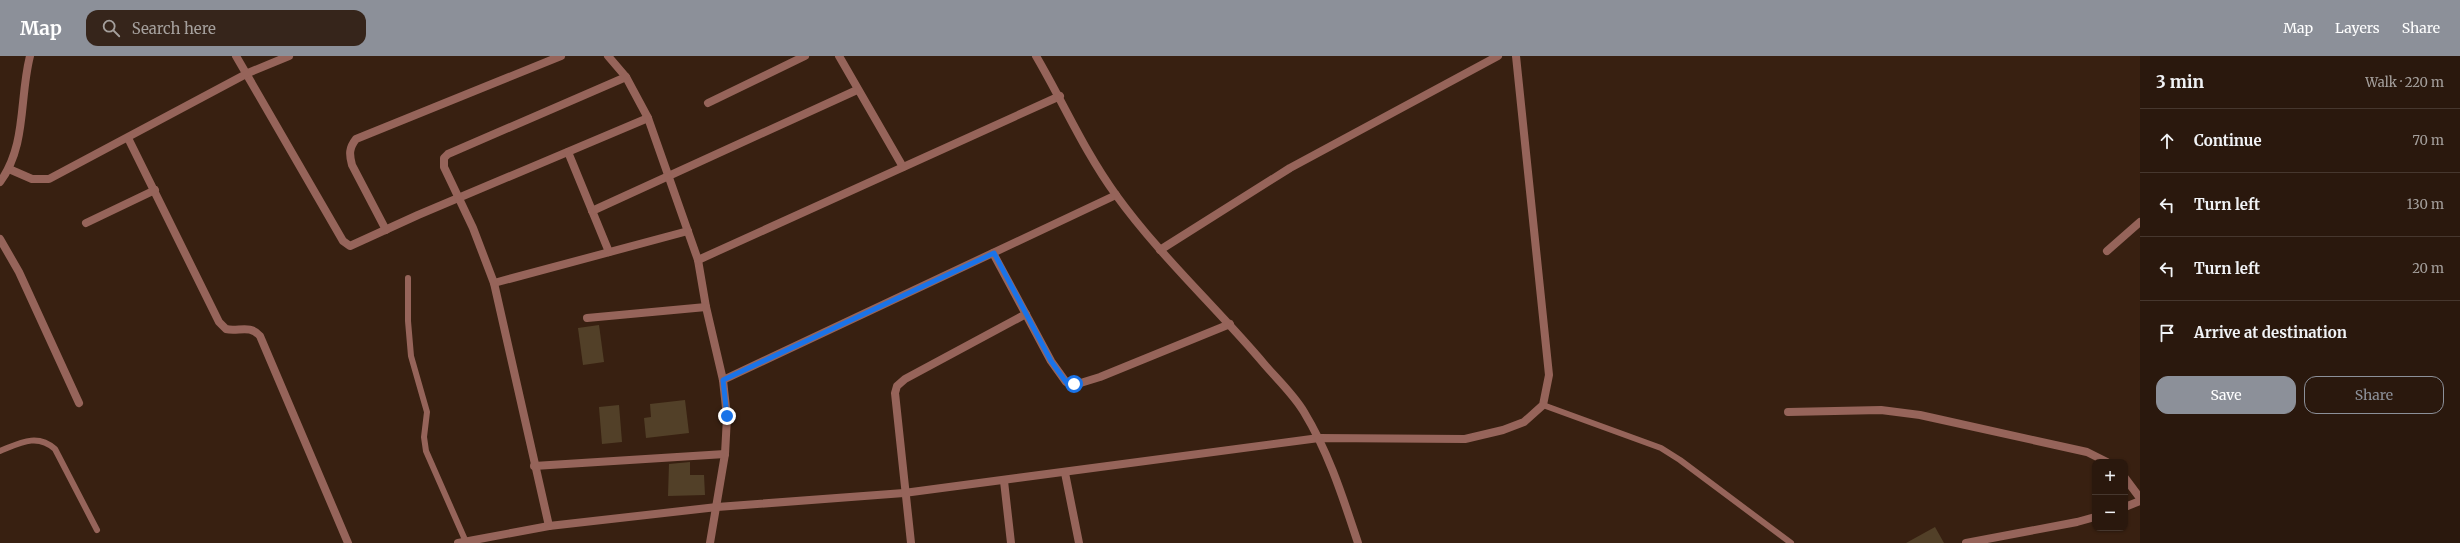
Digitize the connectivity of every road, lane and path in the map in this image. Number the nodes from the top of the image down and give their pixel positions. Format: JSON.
{"nodes":[{"id":1,"x":30,"y":56,"type":"edge"},
{"id":2,"x":236,"y":56,"type":"edge"},
{"id":3,"x":289,"y":56,"type":"edge"},
{"id":4,"x":561,"y":56,"type":"edge"},
{"id":5,"x":608,"y":56,"type":"edge"},
{"id":6,"x":805,"y":56,"type":"edge"},
{"id":7,"x":839,"y":56,"type":"edge"},
{"id":8,"x":1036,"y":56,"type":"edge"},
{"id":9,"x":1498,"y":56,"type":"edge"},
{"id":10,"x":1516,"y":56,"type":"edge"},
{"id":11,"x":248,"y":73,"type":"junction"},
{"id":12,"x":626,"y":77,"type":"junction"},
{"id":13,"x":857,"y":90,"type":"junction"},
{"id":14,"x":1060,"y":96,"type":"junction"},
{"id":15,"x":708,"y":103,"type":"dead end"},
{"id":16,"x":648,"y":118,"type":"junction"},
{"id":17,"x":128,"y":138,"type":"junction"},
{"id":18,"x":568,"y":152,"type":"junction"},
{"id":19,"x":903,"y":167,"type":"junction"},
{"id":20,"x":9,"y":169,"type":"junction"},
{"id":21,"x":669,"y":177,"type":"junction"},
{"id":22,"x":0,"y":182,"type":"edge"},
{"id":23,"x":155,"y":190,"type":"junction"},
{"id":24,"x":1116,"y":195,"type":"junction"},
{"id":25,"x":458,"y":198,"type":"junction"},
{"id":26,"x":592,"y":211,"type":"junction"},
{"id":27,"x":2140,"y":222,"type":"edge"},
{"id":28,"x":86,"y":223,"type":"dead end"},
{"id":29,"x":386,"y":230,"type":"junction"},
{"id":30,"x":688,"y":231,"type":"junction"},
{"id":31,"x":0,"y":239,"type":"edge"},
{"id":32,"x":1160,"y":250,"type":"junction"},
{"id":33,"x":2106,"y":251,"type":"dead end"},
{"id":34,"x":609,"y":252,"type":"junction"},
{"id":35,"x":994,"y":253,"type":"junction"},
{"id":36,"x":698,"y":260,"type":"junction"},
{"id":37,"x":408,"y":278,"type":"dead end"},
{"id":38,"x":494,"y":283,"type":"junction"},
{"id":39,"x":706,"y":307,"type":"junction"},
{"id":40,"x":1026,"y":314,"type":"junction"},
{"id":41,"x":587,"y":318,"type":"dead end"},
{"id":42,"x":1230,"y":324,"type":"junction"},
{"id":43,"x":723,"y":380,"type":"junction"},
{"id":44,"x":80,"y":403,"type":"dead end"},
{"id":45,"x":1543,"y":405,"type":"junction"},
{"id":46,"x":1788,"y":412,"type":"dead end"},
{"id":47,"x":1319,"y":438,"type":"junction"},
{"id":48,"x":0,"y":451,"type":"edge"},
{"id":49,"x":725,"y":454,"type":"junction"},
{"id":50,"x":2101,"y":459,"type":"edge"},
{"id":51,"x":534,"y":466,"type":"junction"},
{"id":52,"x":1065,"y":473,"type":"junction"},
{"id":53,"x":1004,"y":481,"type":"junction"},
{"id":54,"x":2128,"y":482,"type":"edge"},
{"id":55,"x":904,"y":493,"type":"junction"},
{"id":56,"x":2140,"y":500,"type":"edge"},
{"id":57,"x":2128,"y":505,"type":"edge"},
{"id":58,"x":717,"y":507,"type":"junction"},
{"id":59,"x":2092,"y":518,"type":"edge"},
{"id":60,"x":548,"y":526,"type":"junction"},
{"id":61,"x":97,"y":530,"type":"dead end"},
{"id":62,"x":462,"y":542,"type":"edge"},
{"id":63,"x":348,"y":543,"type":"edge"},
{"id":64,"x":710,"y":543,"type":"edge"},
{"id":65,"x":912,"y":543,"type":"edge"},
{"id":66,"x":1011,"y":543,"type":"edge"},
{"id":67,"x":1079,"y":543,"type":"edge"},
{"id":68,"x":1358,"y":543,"type":"edge"},
{"id":69,"x":1792,"y":543,"type":"edge"},
{"id":70,"x":1966,"y":543,"type":"edge"}],
"edges":[{"from":1,"to":20,"type":"street"},
{"from":2,"to":11,"type":"street"},
{"from":3,"to":11,"type":"street"},
{"from":4,"to":29,"type":"street"},
{"from":5,"to":12,"type":"street"},
{"from":6,"to":15,"type":"street"},
{"from":7,"to":13,"type":"street"},
{"from":8,"to":14,"type":"street"},
{"from":9,"to":32,"type":"street"},
{"from":10,"to":45,"type":"street"},
{"from":11,"to":17,"type":"street"},
{"from":11,"to":29,"type":"street"},
{"from":12,"to":16,"type":"street"},
{"from":12,"to":25,"type":"street"},
{"from":13,"to":19,"type":"street"},
{"from":13,"to":21,"type":"street"},
{"from":14,"to":19,"type":"street"},
{"from":14,"to":24,"type":"street"},
{"from":16,"to":18,"type":"street"},
{"from":16,"to":21,"type":"street"},
{"from":17,"to":20,"type":"street"},
{"from":17,"to":23,"type":"street"},
{"from":18,"to":25,"type":"street"},
{"from":18,"to":26,"type":"street"},
{"from":19,"to":36,"type":"street"},
{"from":20,"to":22,"type":"street"},
{"from":21,"to":26,"type":"street"},
{"from":21,"to":30,"type":"street"},
{"from":23,"to":28,"type":"street"},
{"from":23,"to":63,"type":"street"},
{"from":24,"to":32,"type":"street"},
{"from":24,"to":35,"type":"street"},
{"from":25,"to":29,"type":"street"},
{"from":25,"to":38,"type":"street"},
{"from":26,"to":34,"type":"street"},
{"from":27,"to":33,"type":"street"},
{"from":30,"to":34,"type":"street"},
{"from":30,"to":36,"type":"street"},
{"from":31,"to":44,"type":"street"},
{"from":32,"to":42,"type":"street"},
{"from":34,"to":38,"type":"street"},
{"from":35,"to":40,"type":"street"},
{"from":35,"to":43,"type":"street"},
{"from":36,"to":39,"type":"street"},
{"from":37,"to":62,"type":"lane"},
{"from":38,"to":51,"type":"street"},
{"from":39,"to":41,"type":"street"},
{"from":39,"to":43,"type":"street"},
{"from":40,"to":42,"type":"street"},
{"from":40,"to":55,"type":"street"},
{"from":42,"to":47,"type":"street"},
{"from":43,"to":49,"type":"street"},
{"from":45,"to":47,"type":"street"},
{"from":45,"to":69,"type":"lane"},
{"from":46,"to":50,"type":"street"},
{"from":47,"to":52,"type":"street"},
{"from":47,"to":68,"type":"street"},
{"from":48,"to":61,"type":"lane"},
{"from":49,"to":51,"type":"street"},
{"from":49,"to":58,"type":"street"},
{"from":51,"to":60,"type":"street"},
{"from":52,"to":53,"type":"street"},
{"from":52,"to":67,"type":"street"},
{"from":53,"to":55,"type":"street"},
{"from":53,"to":66,"type":"street"},
{"from":54,"to":56,"type":"street"},
{"from":55,"to":58,"type":"street"},
{"from":55,"to":65,"type":"street"},
{"from":56,"to":57,"type":"street"},
{"from":58,"to":60,"type":"street"},
{"from":58,"to":64,"type":"street"},
{"from":59,"to":70,"type":"street"},
{"from":60,"to":62,"type":"street"}]}
